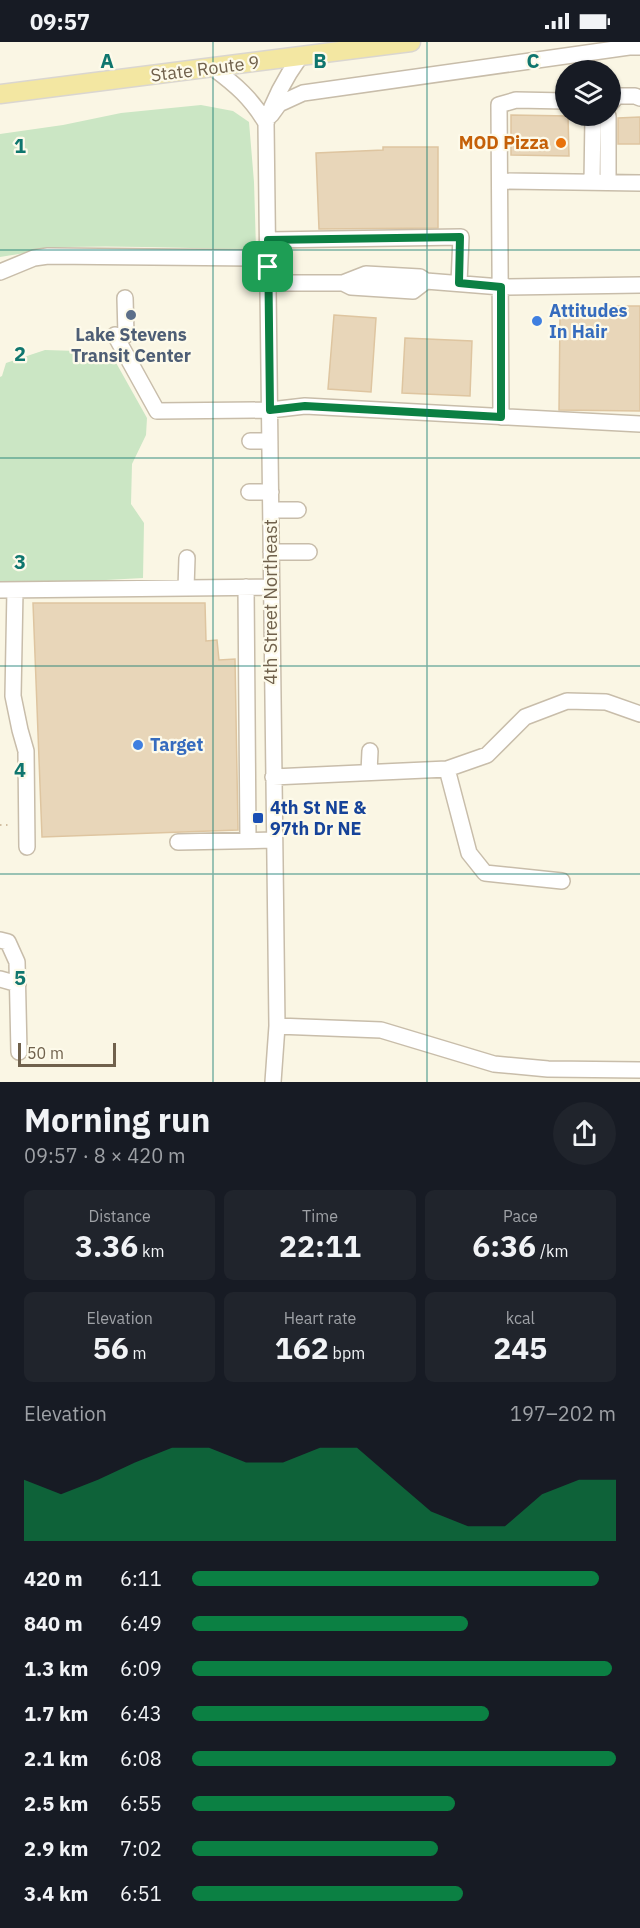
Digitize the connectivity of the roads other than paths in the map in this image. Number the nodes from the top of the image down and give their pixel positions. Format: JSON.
{"nodes":[{"id":1,"x":411,"y":42,"type":"edge"},
{"id":2,"x":640,"y":46,"type":"edge"},
{"id":3,"x":300,"y":57,"type":"junction"},
{"id":4,"x":213,"y":68,"type":"junction"},
{"id":5,"x":0,"y":94,"type":"edge"},
{"id":6,"x":621,"y":96,"type":"edge"},
{"id":7,"x":640,"y":98,"type":"edge"},
{"id":8,"x":555,"y":101,"type":"edge"},
{"id":9,"x":266,"y":123,"type":"junction"},
{"id":10,"x":593,"y":126,"type":"edge"},
{"id":11,"x":608,"y":126,"type":"edge"},
{"id":12,"x":500,"y":181,"type":"junction"},
{"id":13,"x":592,"y":182,"type":"junction"},
{"id":14,"x":608,"y":182,"type":"junction"},
{"id":15,"x":640,"y":183,"type":"edge"},
{"id":16,"x":268,"y":240,"type":"junction"},
{"id":17,"x":268,"y":258,"type":"junction"},
{"id":18,"x":0,"y":272,"type":"edge"},
{"id":19,"x":269,"y":283,"type":"junction"},
{"id":20,"x":459,"y":283,"type":"junction"},
{"id":21,"x":640,"y":285,"type":"edge"},
{"id":22,"x":501,"y":287,"type":"junction"},
{"id":23,"x":125,"y":298,"type":"dead end"},
{"id":24,"x":270,"y":410,"type":"junction"},
{"id":25,"x":501,"y":417,"type":"junction"},
{"id":26,"x":640,"y":424,"type":"edge"},
{"id":27,"x":250,"y":441,"type":"dead end"},
{"id":28,"x":270,"y":441,"type":"junction"},
{"id":29,"x":249,"y":492,"type":"dead end"},
{"id":30,"x":271,"y":492,"type":"junction"},
{"id":31,"x":271,"y":510,"type":"junction"},
{"id":32,"x":298,"y":510,"type":"dead end"},
{"id":33,"x":271,"y":552,"type":"junction"},
{"id":34,"x":309,"y":552,"type":"dead end"},
{"id":35,"x":187,"y":558,"type":"dead end"},
{"id":36,"x":271,"y":586,"type":"junction"},
{"id":37,"x":246,"y":587,"type":"junction"},
{"id":38,"x":186,"y":588,"type":"junction"},
{"id":39,"x":7,"y":590,"type":"edge"},
{"id":40,"x":640,"y":714,"type":"edge"},
{"id":41,"x":370,"y":751,"type":"dead end"},
{"id":42,"x":447,"y":770,"type":"junction"},
{"id":43,"x":369,"y":772,"type":"junction"},
{"id":44,"x":273,"y":777,"type":"junction"},
{"id":45,"x":248,"y":840,"type":"junction"},
{"id":46,"x":274,"y":840,"type":"junction"},
{"id":47,"x":178,"y":842,"type":"dead end"},
{"id":48,"x":27,"y":847,"type":"dead end"},
{"id":49,"x":562,"y":881,"type":"dead end"},
{"id":50,"x":0,"y":940,"type":"edge"},
{"id":51,"x":0,"y":979,"type":"edge"},
{"id":52,"x":18,"y":984,"type":"junction"},
{"id":53,"x":277,"y":1026,"type":"junction"},
{"id":54,"x":19,"y":1052,"type":"dead end"},
{"id":55,"x":640,"y":1070,"type":"edge"},
{"id":56,"x":273,"y":1082,"type":"edge"}],
"edges":[{"from":1,"to":3,"type":"main road","name":"State Route 9"},
{"from":2,"to":9,"type":"street"},
{"from":3,"to":4,"type":"main road","name":"State Route 9"},
{"from":3,"to":9,"type":"street"},
{"from":4,"to":5,"type":"main road","name":"State Route 9"},
{"from":4,"to":9,"type":"street"},
{"from":6,"to":7,"type":"street"},
{"from":8,"to":12,"type":"street"},
{"from":9,"to":16,"type":"street","name":"4th Street Northeast"},
{"from":10,"to":13,"type":"street"},
{"from":11,"to":14,"type":"street"},
{"from":12,"to":13,"type":"street"},
{"from":12,"to":22,"type":"street"},
{"from":13,"to":14,"type":"street"},
{"from":14,"to":15,"type":"street"},
{"from":16,"to":17,"type":"street","name":"4th Street Northeast"},
{"from":16,"to":20,"type":"street"},
{"from":17,"to":18,"type":"street"},
{"from":17,"to":19,"type":"street","name":"4th Street Northeast"},
{"from":19,"to":20,"type":"street"},
{"from":19,"to":24,"type":"street","name":"4th Street Northeast"},
{"from":20,"to":22,"type":"street"},
{"from":21,"to":22,"type":"street"},
{"from":22,"to":25,"type":"street"},
{"from":23,"to":24,"type":"street"},
{"from":24,"to":25,"type":"street"},
{"from":24,"to":28,"type":"street","name":"4th Street Northeast"},
{"from":25,"to":26,"type":"street"},
{"from":27,"to":28,"type":"street"},
{"from":28,"to":30,"type":"street","name":"4th Street Northeast"},
{"from":29,"to":30,"type":"street"},
{"from":30,"to":31,"type":"street","name":"4th Street Northeast"},
{"from":31,"to":32,"type":"street"},
{"from":31,"to":33,"type":"street","name":"4th Street Northeast"},
{"from":33,"to":34,"type":"street"},
{"from":33,"to":36,"type":"street","name":"4th Street Northeast"},
{"from":35,"to":38,"type":"street"},
{"from":36,"to":37,"type":"street"},
{"from":36,"to":44,"type":"street","name":"4th Street Northeast"},
{"from":37,"to":38,"type":"street"},
{"from":37,"to":45,"type":"street"},
{"from":38,"to":39,"type":"street"},
{"from":39,"to":48,"type":"street"},
{"from":40,"to":42,"type":"street"},
{"from":41,"to":43,"type":"street"},
{"from":42,"to":43,"type":"street"},
{"from":42,"to":49,"type":"street"},
{"from":43,"to":44,"type":"street"},
{"from":44,"to":46,"type":"street","name":"4th Street Northeast"},
{"from":45,"to":46,"type":"street"},
{"from":45,"to":47,"type":"street"},
{"from":46,"to":53,"type":"street","name":"4th Street Northeast"},
{"from":50,"to":52,"type":"street"},
{"from":51,"to":52,"type":"street"},
{"from":52,"to":54,"type":"street"},
{"from":53,"to":55,"type":"street"},
{"from":53,"to":56,"type":"street","name":"4th Street Northeast"}]}
